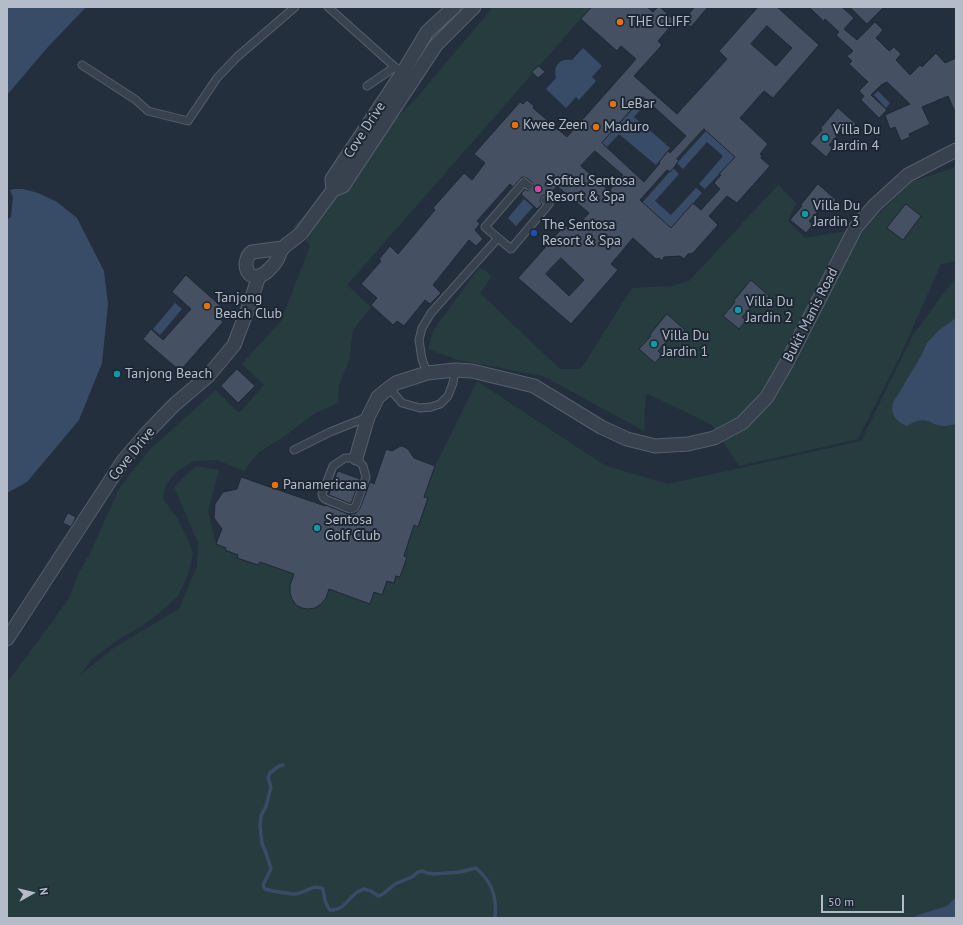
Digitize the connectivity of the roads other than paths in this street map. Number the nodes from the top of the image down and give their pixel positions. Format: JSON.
{"nodes":[{"id":1,"x":295,"y":7,"type":"edge"},
{"id":2,"x":328,"y":7,"type":"edge"},
{"id":3,"x":454,"y":7,"type":"edge"},
{"id":4,"x":474,"y":7,"type":"edge"},
{"id":5,"x":82,"y":65,"type":"dead end"},
{"id":6,"x":404,"y":72,"type":"junction"},
{"id":7,"x":367,"y":86,"type":"dead end"},
{"id":8,"x":956,"y":150,"type":"edge"},
{"id":9,"x":529,"y":186,"type":"dead end"},
{"id":10,"x":333,"y":190,"type":"junction"},
{"id":11,"x":545,"y":200,"type":"dead end"},
{"id":12,"x":498,"y":238,"type":"junction"},
{"id":13,"x":283,"y":248,"type":"junction"},
{"id":14,"x":259,"y":276,"type":"junction"},
{"id":15,"x":455,"y":370,"type":"junction"},
{"id":16,"x":427,"y":373,"type":"junction"},
{"id":17,"x":389,"y":388,"type":"junction"},
{"id":18,"x":368,"y":417,"type":"junction"},
{"id":19,"x":294,"y":450,"type":"dead end"},
{"id":20,"x":356,"y":458,"type":"junction"},
{"id":21,"x":7,"y":639,"type":"edge"}],
"edges":[{"from":1,"to":5,"type":"lane"},
{"from":2,"to":6,"type":"lane"},
{"from":3,"to":6,"type":"street"},
{"from":4,"to":6,"type":"street"},
{"from":6,"to":7,"type":"lane"},
{"from":6,"to":10,"type":"street","name":"Cove Drive"},
{"from":6,"to":10,"type":"street","name":"Cove Drive"},
{"from":8,"to":15,"type":"street","name":"Bukit Manis Road"},
{"from":9,"to":12,"type":"lane"},
{"from":10,"to":13,"type":"street","name":"Cove Drive"},
{"from":11,"to":12,"type":"lane"},
{"from":12,"to":16,"type":"lane"},
{"from":13,"to":14,"type":"street","name":"Cove Drive"},
{"from":13,"to":14,"type":"street"},
{"from":14,"to":21,"type":"street","name":"Cove Drive"},
{"from":15,"to":16,"type":"street","name":"Bukit Manis Road"},
{"from":15,"to":17,"type":"lane"},
{"from":16,"to":17,"type":"street","name":"Bukit Manis Road"},
{"from":17,"to":18,"type":"street","name":"Bukit Manis Road"},
{"from":18,"to":19,"type":"lane"},
{"from":18,"to":20,"type":"street","name":"Bukit Manis Road"},
{"from":20,"to":20,"type":"lane"}]}
